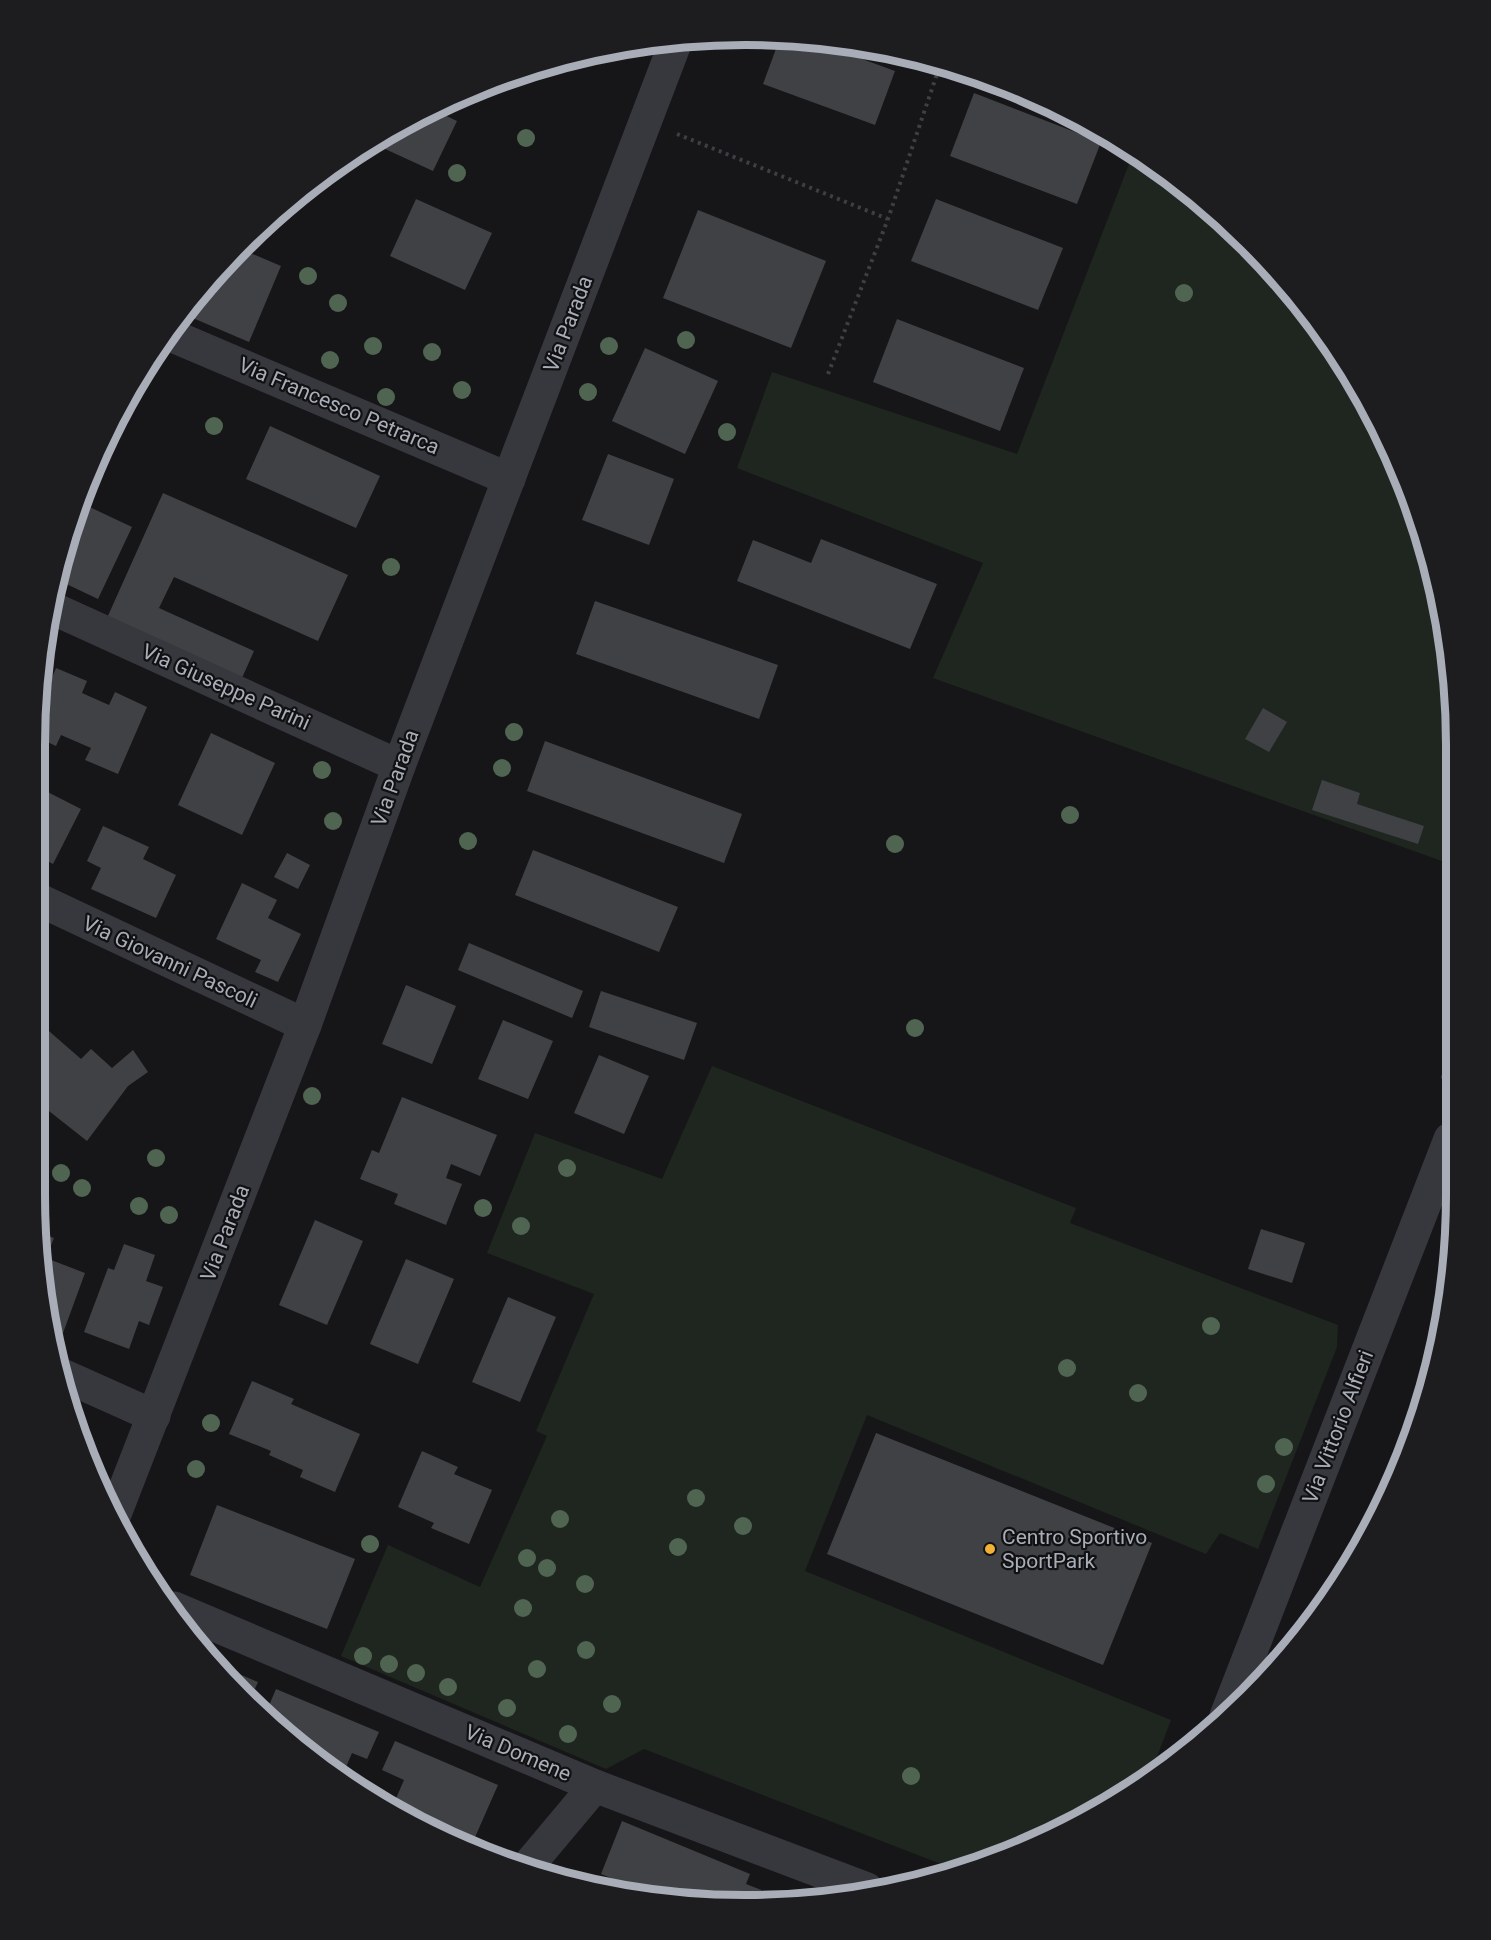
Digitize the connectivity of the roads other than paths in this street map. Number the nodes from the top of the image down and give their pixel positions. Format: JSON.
{"nodes":[{"id":1,"x":673,"y":49,"type":"edge"},
{"id":2,"x":176,"y":338,"type":"edge"},
{"id":3,"x":509,"y":479,"type":"junction"},
{"id":4,"x":58,"y":611,"type":"edge"},
{"id":5,"x":399,"y":766,"type":"junction"},
{"id":6,"x":45,"y":903,"type":"edge"},
{"id":7,"x":304,"y":1026,"type":"junction"},
{"id":8,"x":1446,"y":1149,"type":"edge"},
{"id":9,"x":70,"y":1378,"type":"edge"},
{"id":10,"x":154,"y":1416,"type":"junction"},
{"id":11,"x":118,"y":1506,"type":"edge"},
{"id":12,"x":183,"y":1612,"type":"edge"},
{"id":13,"x":1233,"y":1697,"type":"edge"},
{"id":14,"x":595,"y":1786,"type":"junction"},
{"id":15,"x":531,"y":1861,"type":"edge"},
{"id":16,"x":858,"y":1886,"type":"edge"}],
"edges":[{"from":1,"to":3,"type":"street","name":"Via Parada"},
{"from":2,"to":3,"type":"street","name":"Via Francesco Petrarca"},
{"from":3,"to":5,"type":"street","name":"Via Parada"},
{"from":4,"to":5,"type":"street","name":"Via Giuseppe Parini"},
{"from":5,"to":7,"type":"street","name":"Via Parada"},
{"from":6,"to":7,"type":"street","name":"Via Giovanni Pascoli"},
{"from":7,"to":10,"type":"street","name":"Via Parada"},
{"from":8,"to":13,"type":"street","name":"Via Vittorio Alfieri"},
{"from":9,"to":10,"type":"street"},
{"from":10,"to":11,"type":"street","name":"Via Parada"},
{"from":12,"to":14,"type":"street","name":"Via Domene"},
{"from":14,"to":15,"type":"street"},
{"from":14,"to":16,"type":"street","name":"Via Domene"}]}
